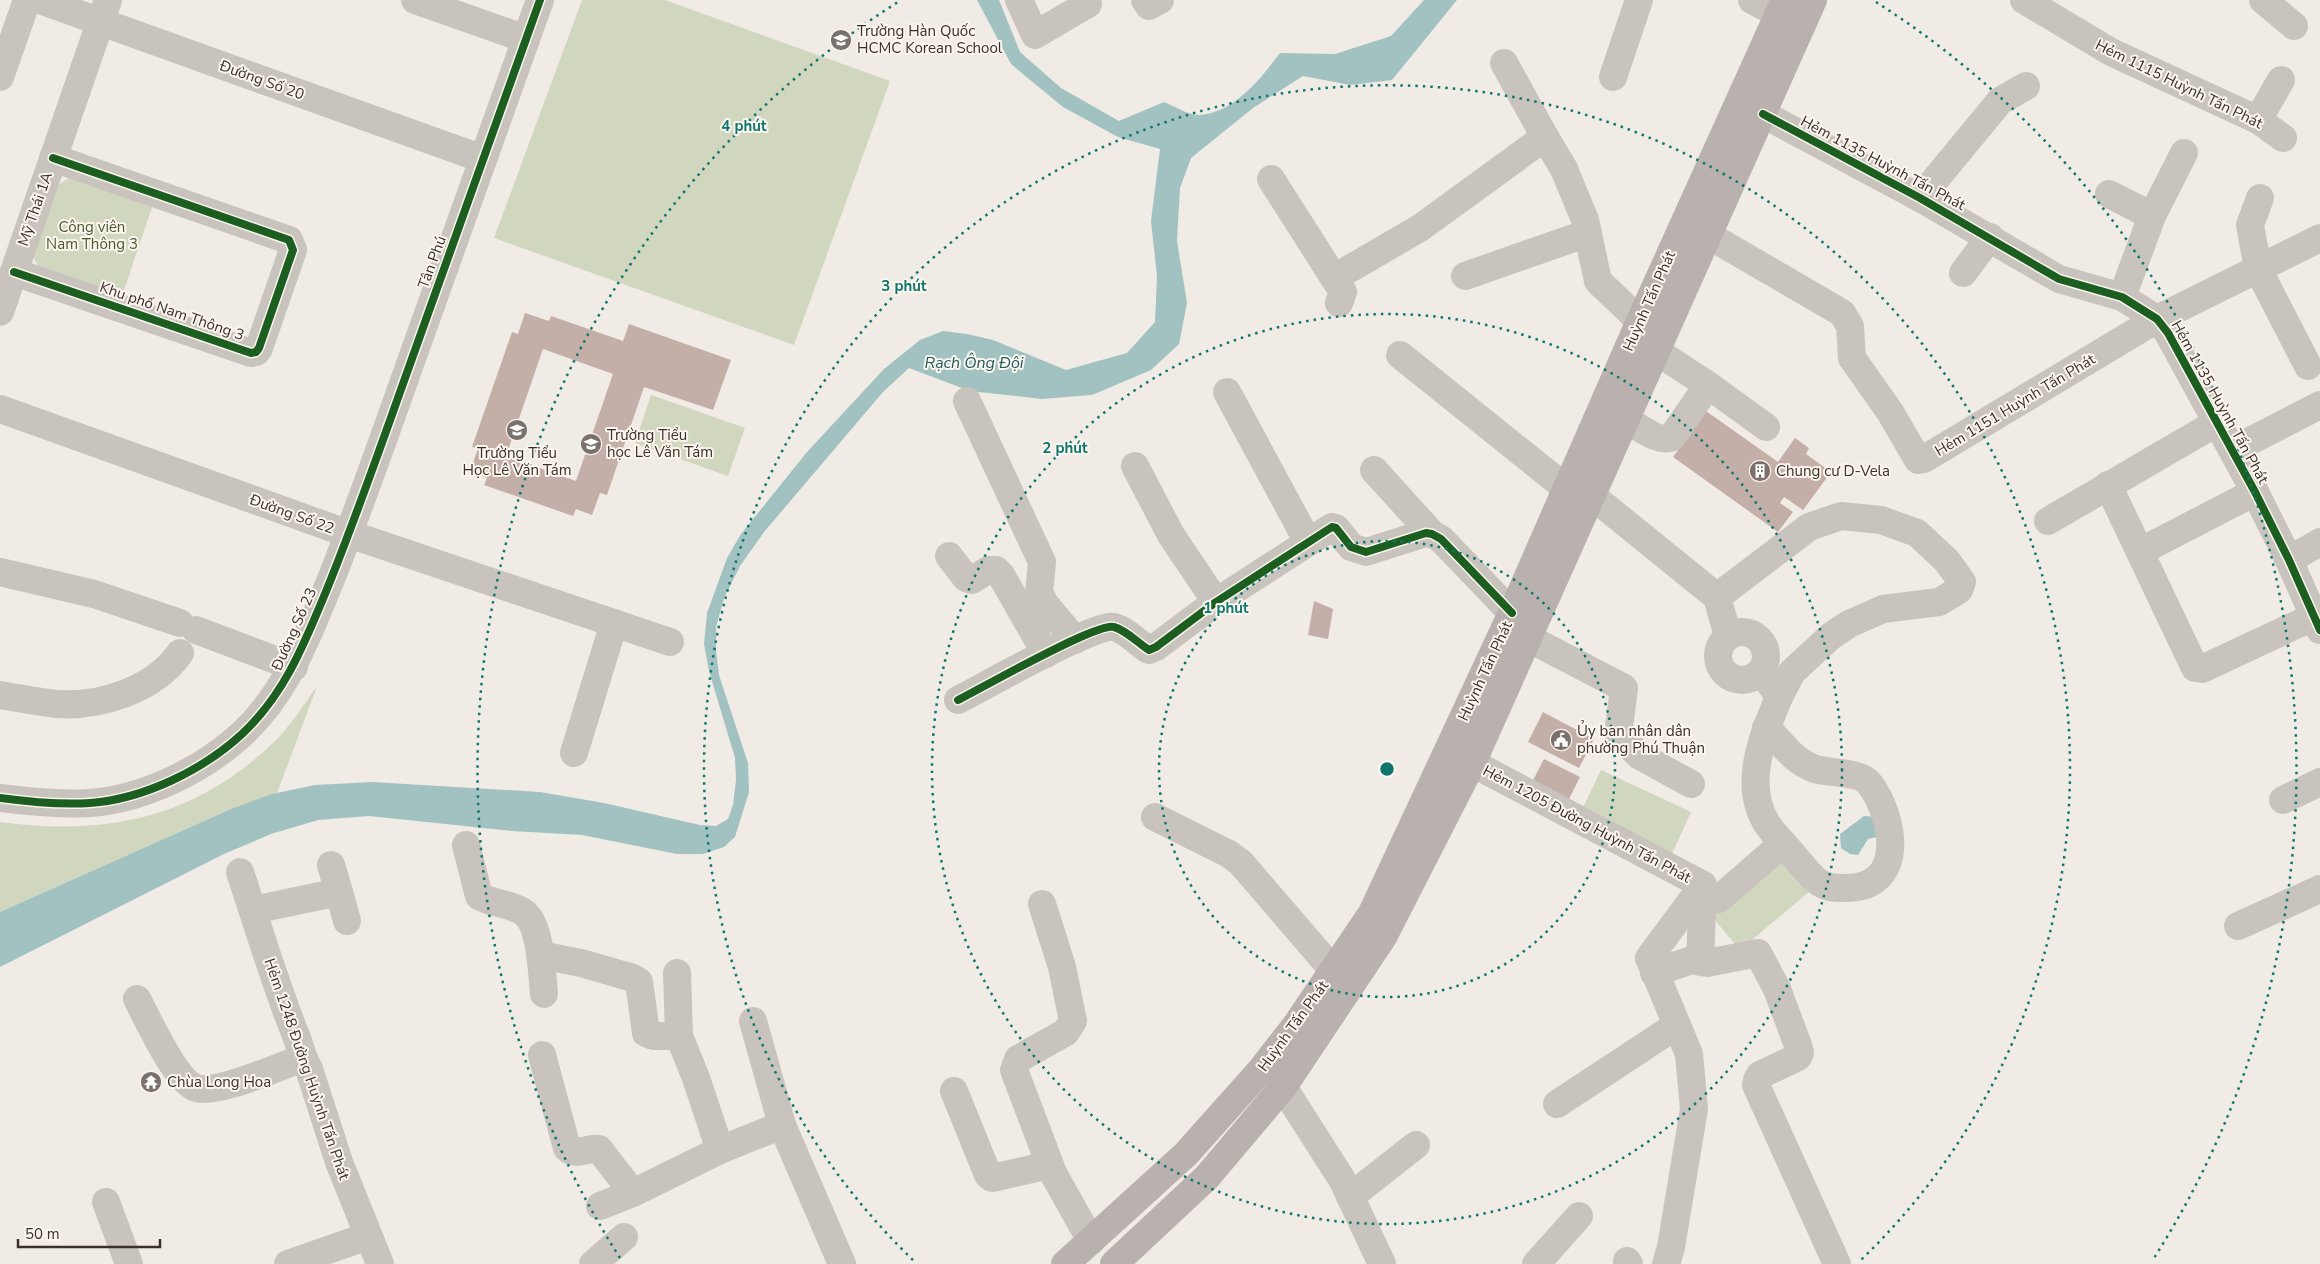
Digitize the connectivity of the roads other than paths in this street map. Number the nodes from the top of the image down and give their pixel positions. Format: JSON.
{"nodes":[{"id":1,"x":27,"y":0,"type":"edge"},
{"id":2,"x":40,"y":0,"type":"edge"},
{"id":3,"x":415,"y":0,"type":"edge"},
{"id":4,"x":540,"y":0,"type":"edge"},
{"id":5,"x":1018,"y":0,"type":"edge"},
{"id":6,"x":1145,"y":0,"type":"edge"},
{"id":7,"x":1160,"y":0,"type":"edge"},
{"id":8,"x":1639,"y":0,"type":"edge"},
{"id":9,"x":1752,"y":0,"type":"edge"},
{"id":10,"x":1813,"y":0,"type":"edge"},
{"id":11,"x":2024,"y":0,"type":"edge"},
{"id":12,"x":2263,"y":0,"type":"edge"},
{"id":13,"x":1089,"y":1,"type":"edge"},
{"id":14,"x":1782,"y":7,"type":"edge"},
{"id":15,"x":104,"y":11,"type":"edge"},
{"id":16,"x":2294,"y":26,"type":"dead end"},
{"id":17,"x":526,"y":39,"type":"junction"},
{"id":18,"x":1504,"y":62,"type":"dead end"},
{"id":19,"x":0,"y":77,"type":"edge"},
{"id":20,"x":1613,"y":77,"type":"dead end"},
{"id":21,"x":2281,"y":80,"type":"dead end"},
{"id":22,"x":2026,"y":86,"type":"dead end"},
{"id":23,"x":1763,"y":114,"type":"junction"},
{"id":24,"x":2258,"y":120,"type":"junction"},
{"id":25,"x":1545,"y":137,"type":"junction"},
{"id":26,"x":2282,"y":138,"type":"dead end"},
{"id":27,"x":2184,"y":153,"type":"dead end"},
{"id":28,"x":53,"y":158,"type":"junction"},
{"id":29,"x":483,"y":159,"type":"junction"},
{"id":30,"x":1271,"y":179,"type":"dead end"},
{"id":31,"x":2109,"y":194,"type":"dead end"},
{"id":32,"x":1920,"y":198,"type":"junction"},
{"id":33,"x":2260,"y":198,"type":"dead end"},
{"id":34,"x":2152,"y":216,"type":"junction"},
{"id":35,"x":1683,"y":225,"type":"junction"},
{"id":36,"x":1588,"y":233,"type":"junction"},
{"id":37,"x":1708,"y":235,"type":"junction"},
{"id":38,"x":1990,"y":237,"type":"junction"},
{"id":39,"x":2320,"y":238,"type":"edge"},
{"id":40,"x":2258,"y":269,"type":"junction"},
{"id":41,"x":14,"y":272,"type":"junction"},
{"id":42,"x":1963,"y":272,"type":"dead end"},
{"id":43,"x":1465,"y":276,"type":"dead end"},
{"id":44,"x":2122,"y":297,"type":"junction"},
{"id":45,"x":0,"y":312,"type":"edge"},
{"id":46,"x":2157,"y":319,"type":"junction"},
{"id":47,"x":1640,"y":321,"type":"junction"},
{"id":48,"x":1656,"y":351,"type":"junction"},
{"id":49,"x":1400,"y":354,"type":"dead end"},
{"id":50,"x":2308,"y":366,"type":"dead end"},
{"id":51,"x":1708,"y":385,"type":"junction"},
{"id":52,"x":1227,"y":392,"type":"dead end"},
{"id":53,"x":967,"y":401,"type":"dead end"},
{"id":54,"x":2320,"y":405,"type":"edge"},
{"id":55,"x":0,"y":409,"type":"edge"},
{"id":56,"x":1625,"y":419,"type":"junction"},
{"id":57,"x":2216,"y":423,"type":"junction"},
{"id":58,"x":1766,"y":427,"type":"dead end"},
{"id":59,"x":2233,"y":450,"type":"junction"},
{"id":60,"x":1134,"y":466,"type":"dead end"},
{"id":61,"x":1374,"y":470,"type":"dead end"},
{"id":62,"x":2108,"y":485,"type":"junction"},
{"id":63,"x":1579,"y":492,"type":"junction"},
{"id":64,"x":2255,"y":492,"type":"junction"},
{"id":65,"x":2048,"y":521,"type":"dead end"},
{"id":66,"x":349,"y":534,"type":"junction"},
{"id":67,"x":1432,"y":534,"type":"junction"},
{"id":68,"x":1308,"y":542,"type":"junction"},
{"id":69,"x":2320,"y":542,"type":"edge"},
{"id":70,"x":2141,"y":551,"type":"junction"},
{"id":71,"x":949,"y":556,"type":"dead end"},
{"id":72,"x":2289,"y":560,"type":"junction"},
{"id":73,"x":0,"y":572,"type":"edge"},
{"id":74,"x":1716,"y":597,"type":"junction"},
{"id":75,"x":1216,"y":602,"type":"junction"},
{"id":76,"x":614,"y":622,"type":"junction"},
{"id":77,"x":2316,"y":624,"type":"edge"},
{"id":78,"x":188,"y":626,"type":"junction"},
{"id":79,"x":1515,"y":626,"type":"junction"},
{"id":80,"x":1728,"y":636,"type":"junction"},
{"id":81,"x":1075,"y":640,"type":"junction"},
{"id":82,"x":670,"y":642,"type":"dead end"},
{"id":83,"x":1046,"y":654,"type":"junction"},
{"id":84,"x":294,"y":667,"type":"junction"},
{"id":85,"x":1762,"y":671,"type":"junction"},
{"id":86,"x":0,"y":695,"type":"edge"},
{"id":87,"x":1779,"y":696,"type":"junction"},
{"id":88,"x":958,"y":700,"type":"dead end"},
{"id":89,"x":1766,"y":728,"type":"junction"},
{"id":90,"x":1448,"y":750,"type":"junction"},
{"id":91,"x":574,"y":753,"type":"dead end"},
{"id":92,"x":1472,"y":762,"type":"junction"},
{"id":93,"x":2320,"y":782,"type":"edge"},
{"id":94,"x":1691,"y":784,"type":"dead end"},
{"id":95,"x":0,"y":798,"type":"edge"},
{"id":96,"x":2282,"y":800,"type":"dead end"},
{"id":97,"x":1155,"y":817,"type":"dead end"},
{"id":98,"x":1783,"y":843,"type":"junction"},
{"id":99,"x":466,"y":845,"type":"dead end"},
{"id":100,"x":331,"y":865,"type":"dead end"},
{"id":101,"x":240,"y":872,"type":"dead end"},
{"id":102,"x":2320,"y":889,"type":"edge"},
{"id":103,"x":338,"y":892,"type":"junction"},
{"id":104,"x":1711,"y":892,"type":"junction"},
{"id":105,"x":1042,"y":904,"type":"dead end"},
{"id":106,"x":252,"y":910,"type":"junction"},
{"id":107,"x":347,"y":921,"type":"dead end"},
{"id":108,"x":2238,"y":926,"type":"dead end"},
{"id":109,"x":540,"y":955,"type":"junction"},
{"id":110,"x":1700,"y":957,"type":"junction"},
{"id":111,"x":1333,"y":970,"type":"junction"},
{"id":112,"x":677,"y":973,"type":"dead end"},
{"id":113,"x":1654,"y":973,"type":"junction"},
{"id":114,"x":544,"y":994,"type":"dead end"},
{"id":115,"x":137,"y":999,"type":"dead end"},
{"id":116,"x":753,"y":1021,"type":"dead end"},
{"id":117,"x":1677,"y":1025,"type":"junction"},
{"id":118,"x":679,"y":1036,"type":"junction"},
{"id":119,"x":542,"y":1055,"type":"dead end"},
{"id":120,"x":303,"y":1058,"type":"junction"},
{"id":121,"x":1283,"y":1087,"type":"junction"},
{"id":122,"x":954,"y":1091,"type":"dead end"},
{"id":123,"x":1557,"y":1104,"type":"dead end"},
{"id":124,"x":782,"y":1125,"type":"junction"},
{"id":125,"x":1416,"y":1145,"type":"dead end"},
{"id":126,"x":720,"y":1150,"type":"junction"},
{"id":127,"x":1049,"y":1165,"type":"junction"},
{"id":128,"x":632,"y":1193,"type":"junction"},
{"id":129,"x":1350,"y":1196,"type":"junction"},
{"id":130,"x":106,"y":1202,"type":"dead end"},
{"id":131,"x":600,"y":1206,"type":"dead end"},
{"id":132,"x":1579,"y":1216,"type":"dead end"},
{"id":133,"x":368,"y":1236,"type":"junction"},
{"id":134,"x":624,"y":1237,"type":"dead end"},
{"id":135,"x":1091,"y":1240,"type":"junction"},
{"id":136,"x":129,"y":1264,"type":"edge"},
{"id":137,"x":288,"y":1264,"type":"edge"},
{"id":138,"x":380,"y":1264,"type":"edge"},
{"id":139,"x":593,"y":1264,"type":"edge"},
{"id":140,"x":842,"y":1264,"type":"edge"},
{"id":141,"x":1065,"y":1264,"type":"edge"},
{"id":142,"x":1114,"y":1264,"type":"edge"},
{"id":143,"x":1382,"y":1264,"type":"edge"},
{"id":144,"x":1536,"y":1264,"type":"edge"},
{"id":145,"x":1666,"y":1264,"type":"edge"},
{"id":146,"x":1837,"y":1264,"type":"edge"}],
"edges":[{"from":1,"to":19,"type":"street"},
{"from":2,"to":15,"type":"street","name":"Đường Số 20"},
{"from":3,"to":17,"type":"street"},
{"from":4,"to":17,"type":"street","name":"Tân Phú"},
{"from":5,"to":13,"type":"street"},
{"from":6,"to":7,"type":"street"},
{"from":8,"to":20,"type":"street"},
{"from":9,"to":14,"type":"street"},
{"from":10,"to":23,"type":"main road","name":"Huỳnh Tấn Phát"},
{"from":11,"to":24,"type":"street","name":"Hẻm 1115 Huỳnh Tấn Phát"},
{"from":12,"to":16,"type":"street"},
{"from":14,"to":35,"type":"main road","name":"Huỳnh Tấn Phát"},
{"from":15,"to":28,"type":"street","name":"Mỹ Thái 1A"},
{"from":15,"to":29,"type":"street","name":"Đường Số 20"},
{"from":17,"to":29,"type":"street","name":"Tân Phú"},
{"from":18,"to":25,"type":"street"},
{"from":21,"to":24,"type":"street"},
{"from":22,"to":32,"type":"street"},
{"from":23,"to":32,"type":"street","name":"Hẻm 1135 Huỳnh Tấn Phát"},
{"from":23,"to":37,"type":"main road","name":"Huỳnh Tấn Phát"},
{"from":24,"to":26,"type":"street","name":"Hẻm 1115 Huỳnh Tấn Phát"},
{"from":25,"to":30,"type":"street"},
{"from":25,"to":36,"type":"street"},
{"from":27,"to":34,"type":"street"},
{"from":28,"to":41,"type":"street","name":"Mỹ Thái 1A"},
{"from":28,"to":41,"type":"street","name":"Khu phố Nam Thông 3"},
{"from":29,"to":66,"type":"street","name":"Tân Phú"},
{"from":31,"to":34,"type":"street"},
{"from":32,"to":38,"type":"street","name":"Hẻm 1135 Huỳnh Tấn Phát"},
{"from":33,"to":40,"type":"street"},
{"from":34,"to":44,"type":"street"},
{"from":35,"to":37,"type":"main road"},
{"from":35,"to":47,"type":"main road","name":"Huỳnh Tấn Phát"},
{"from":36,"to":43,"type":"street"},
{"from":36,"to":47,"type":"street"},
{"from":37,"to":46,"type":"street","name":"Hẻm 1151 Huỳnh Tấn Phát"},
{"from":37,"to":48,"type":"main road","name":"Huỳnh Tấn Phát"},
{"from":38,"to":42,"type":"street"},
{"from":38,"to":44,"type":"street","name":"Hẻm 1135 Huỳnh Tấn Phát"},
{"from":39,"to":40,"type":"street"},
{"from":40,"to":46,"type":"street"},
{"from":40,"to":50,"type":"street"},
{"from":41,"to":45,"type":"street","name":"Mỹ Thái 1A"},
{"from":44,"to":46,"type":"street","name":"Hẻm 1135 Huỳnh Tấn Phát"},
{"from":46,"to":57,"type":"street","name":"Hẻm 1135 Huỳnh Tấn Phát"},
{"from":47,"to":63,"type":"main road","name":"Huỳnh Tấn Phát"},
{"from":48,"to":51,"type":"street"},
{"from":48,"to":56,"type":"main road","name":"Huỳnh Tấn Phát"},
{"from":49,"to":63,"type":"street"},
{"from":51,"to":56,"type":"street"},
{"from":51,"to":58,"type":"street"},
{"from":52,"to":68,"type":"street"},
{"from":53,"to":81,"type":"street"},
{"from":54,"to":59,"type":"street"},
{"from":55,"to":66,"type":"street","name":"Đường Số 22"},
{"from":56,"to":63,"type":"main road","name":"Huỳnh Tấn Phát"},
{"from":57,"to":59,"type":"street","name":"Hẻm 1135 Huỳnh Tấn Phát"},
{"from":57,"to":62,"type":"street"},
{"from":59,"to":64,"type":"street","name":"Hẻm 1135 Huỳnh Tấn Phát"},
{"from":60,"to":75,"type":"street"},
{"from":61,"to":67,"type":"street"},
{"from":62,"to":65,"type":"street"},
{"from":62,"to":70,"type":"street"},
{"from":63,"to":74,"type":"street"},
{"from":63,"to":79,"type":"main road","name":"Huỳnh Tấn Phát"},
{"from":64,"to":70,"type":"street"},
{"from":64,"to":72,"type":"street","name":"Hẻm 1135 Huỳnh Tấn Phát"},
{"from":66,"to":76,"type":"street","name":"Đường Số 22"},
{"from":66,"to":84,"type":"street","name":"Đường Số 23"},
{"from":67,"to":68,"type":"street"},
{"from":67,"to":79,"type":"street"},
{"from":68,"to":75,"type":"street"},
{"from":69,"to":72,"type":"street"},
{"from":70,"to":77,"type":"street"},
{"from":71,"to":83,"type":"street"},
{"from":72,"to":77,"type":"street","name":"Hẻm 1135 Huỳnh Tấn Phát"},
{"from":73,"to":78,"type":"street"},
{"from":74,"to":80,"type":"street"},
{"from":74,"to":87,"type":"street"},
{"from":75,"to":81,"type":"street"},
{"from":76,"to":82,"type":"street","name":"Đường Số 22"},
{"from":76,"to":91,"type":"street"},
{"from":78,"to":84,"type":"street"},
{"from":78,"to":86,"type":"street"},
{"from":79,"to":90,"type":"main road","name":"Huỳnh Tấn Phát"},
{"from":79,"to":92,"type":"main road","name":"Huỳnh Tấn Phát"},
{"from":79,"to":94,"type":"street"},
{"from":80,"to":85,"type":"street"},
{"from":80,"to":85,"type":"street"},
{"from":81,"to":83,"type":"street"},
{"from":83,"to":88,"type":"street"},
{"from":84,"to":95,"type":"street","name":"Đường Số 23"},
{"from":85,"to":87,"type":"street"},
{"from":87,"to":89,"type":"street"},
{"from":89,"to":98,"type":"street"},
{"from":89,"to":98,"type":"street"},
{"from":90,"to":92,"type":"main road"},
{"from":90,"to":111,"type":"main road","name":"Huỳnh Tấn Phát"},
{"from":92,"to":104,"type":"street","name":"Hẻm 1205 Đường Huỳnh Tấn Phát"},
{"from":92,"to":121,"type":"main road","name":"Huỳnh Tấn Phát"},
{"from":93,"to":96,"type":"street"},
{"from":97,"to":111,"type":"street"},
{"from":98,"to":104,"type":"street"},
{"from":99,"to":109,"type":"street"},
{"from":100,"to":103,"type":"street"},
{"from":101,"to":106,"type":"street","name":"Hẻm 1248 Đường Huỳnh Tấn Phát"},
{"from":102,"to":108,"type":"street"},
{"from":103,"to":106,"type":"street"},
{"from":103,"to":107,"type":"street"},
{"from":104,"to":110,"type":"street","name":"Hẻm 1205 Đường Huỳnh Tấn Phát"},
{"from":104,"to":113,"type":"street","name":"Hẻm 1205 Đường Huỳnh Tấn Phát"},
{"from":105,"to":127,"type":"street"},
{"from":106,"to":120,"type":"street","name":"Hẻm 1248 Đường Huỳnh Tấn Phát"},
{"from":109,"to":114,"type":"street"},
{"from":109,"to":118,"type":"street"},
{"from":110,"to":113,"type":"street"},
{"from":110,"to":146,"type":"street"},
{"from":111,"to":135,"type":"main road","name":"Huỳnh Tấn Phát"},
{"from":112,"to":118,"type":"street"},
{"from":113,"to":117,"type":"street","name":"Hẻm 1205 Đường Huỳnh Tấn Phát"},
{"from":115,"to":120,"type":"street"},
{"from":116,"to":124,"type":"street"},
{"from":117,"to":123,"type":"street"},
{"from":117,"to":145,"type":"street","name":"Hẻm 1205 Đường Huỳnh Tấn Phát"},
{"from":118,"to":126,"type":"street"},
{"from":119,"to":128,"type":"street"},
{"from":120,"to":133,"type":"street","name":"Hẻm 1248 Đường Huỳnh Tấn Phát"},
{"from":121,"to":129,"type":"street"},
{"from":121,"to":142,"type":"main road","name":"Huỳnh Tấn Phát"},
{"from":122,"to":127,"type":"street"},
{"from":124,"to":126,"type":"street"},
{"from":124,"to":140,"type":"street"},
{"from":125,"to":129,"type":"street"},
{"from":126,"to":128,"type":"street"},
{"from":127,"to":135,"type":"street"},
{"from":128,"to":131,"type":"street"},
{"from":129,"to":143,"type":"street"},
{"from":130,"to":136,"type":"street"},
{"from":132,"to":144,"type":"street"},
{"from":133,"to":137,"type":"street"},
{"from":133,"to":138,"type":"street","name":"Hẻm 1248 Đường Huỳnh Tấn Phát"},
{"from":134,"to":139,"type":"street"},
{"from":135,"to":141,"type":"main road","name":"Huỳnh Tấn Phát"}]}
